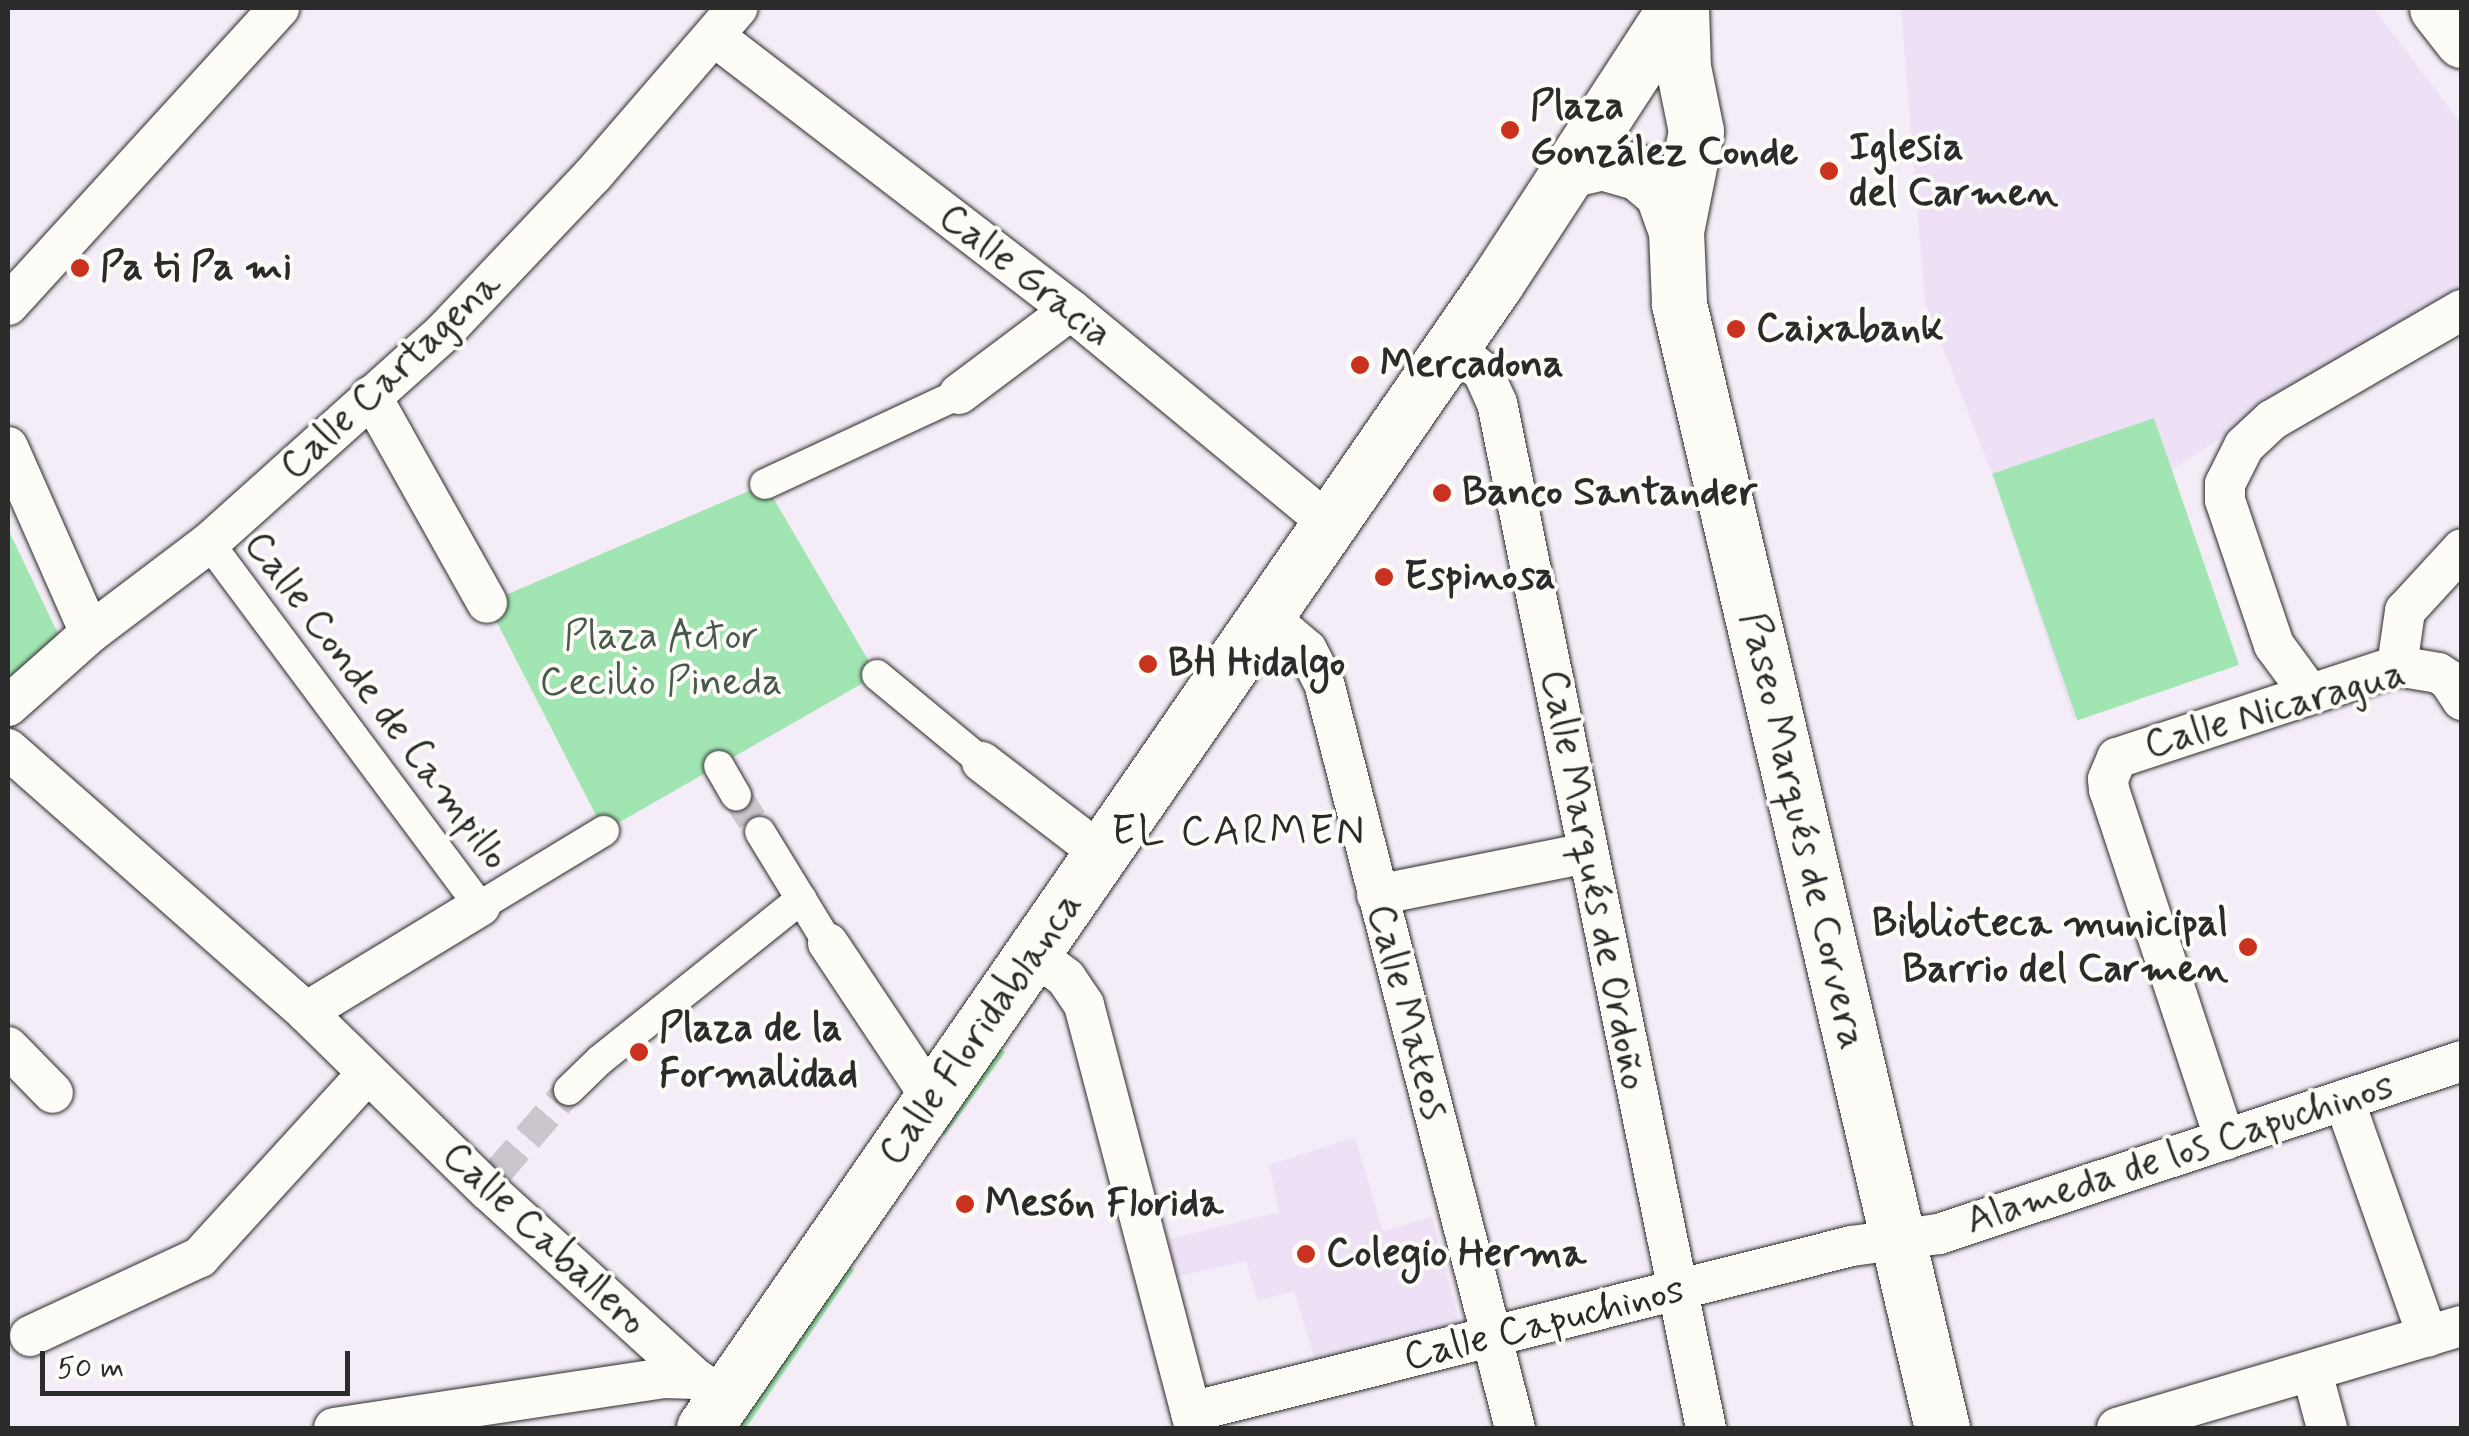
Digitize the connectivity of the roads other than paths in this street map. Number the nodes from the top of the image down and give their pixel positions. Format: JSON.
{"nodes":[{"id":1,"x":279,"y":8,"type":"edge"},
{"id":2,"x":1644,"y":8,"type":"edge"},
{"id":3,"x":1678,"y":8,"type":"edge"},
{"id":4,"x":2437,"y":8,"type":"edge"},
{"id":5,"x":725,"y":22,"type":"edge"},
{"id":6,"x":2462,"y":40,"type":"edge"},
{"id":7,"x":1600,"y":120,"type":"junction"},
{"id":8,"x":1568,"y":170,"type":"junction"},
{"id":9,"x":1676,"y":232,"type":"junction"},
{"id":10,"x":8,"y":305,"type":"edge"},
{"id":11,"x":1071,"y":310,"type":"junction"},
{"id":12,"x":2462,"y":310,"type":"edge"},
{"id":13,"x":1452,"y":347,"type":"junction"},
{"id":14,"x":960,"y":394,"type":"joint"},
{"id":15,"x":371,"y":396,"type":"junction"},
{"id":16,"x":8,"y":447,"type":"edge"},
{"id":17,"x":765,"y":484,"type":"dead end"},
{"id":18,"x":1330,"y":524,"type":"junction"},
{"id":19,"x":209,"y":543,"type":"junction"},
{"id":20,"x":2462,"y":549,"type":"edge"},
{"id":21,"x":487,"y":603,"type":"dead end"},
{"id":22,"x":1267,"y":616,"type":"junction"},
{"id":23,"x":90,"y":634,"type":"junction"},
{"id":24,"x":2397,"y":666,"type":"junction"},
{"id":25,"x":877,"y":675,"type":"dead end"},
{"id":26,"x":2310,"y":694,"type":"junction"},
{"id":27,"x":2462,"y":700,"type":"edge"},
{"id":28,"x":8,"y":706,"type":"edge"},
{"id":29,"x":8,"y":749,"type":"edge"},
{"id":30,"x":982,"y":762,"type":"joint"},
{"id":31,"x":719,"y":766,"type":"dead end"},
{"id":32,"x":736,"y":795,"type":"tunnel mouth"},
{"id":33,"x":604,"y":831,"type":"dead end"},
{"id":34,"x":760,"y":832,"type":"tunnel mouth"},
{"id":35,"x":1588,"y":853,"type":"junction"},
{"id":36,"x":1102,"y":854,"type":"junction"},
{"id":37,"x":1377,"y":894,"type":"junction"},
{"id":38,"x":801,"y":899,"type":"junction"},
{"id":39,"x":480,"y":906,"type":"junction"},
{"id":40,"x":828,"y":943,"type":"joint"},
{"id":41,"x":1034,"y":953,"type":"junction"},
{"id":42,"x":306,"y":1012,"type":"junction"},
{"id":43,"x":8,"y":1047,"type":"edge"},
{"id":44,"x":2462,"y":1061,"type":"edge"},
{"id":45,"x":368,"y":1072,"type":"junction"},
{"id":46,"x":569,"y":1090,"type":"tunnel mouth"},
{"id":47,"x":53,"y":1093,"type":"dead end"},
{"id":48,"x":932,"y":1100,"type":"junction"},
{"id":49,"x":2344,"y":1100,"type":"junction"},
{"id":50,"x":2225,"y":1140,"type":"junction"},
{"id":51,"x":1898,"y":1240,"type":"junction"},
{"id":52,"x":1677,"y":1290,"type":"junction"},
{"id":53,"x":2444,"y":1332,"type":"edge"},
{"id":54,"x":30,"y":1336,"type":"dead end"},
{"id":55,"x":1491,"y":1336,"type":"junction"},
{"id":56,"x":2312,"y":1372,"type":"junction"},
{"id":57,"x":708,"y":1402,"type":"edge"},
{"id":58,"x":475,"y":1418,"type":"edge"},
{"id":59,"x":1193,"y":1420,"type":"edge"},
{"id":60,"x":334,"y":1428,"type":"edge"},
{"id":61,"x":1515,"y":1428,"type":"edge"},
{"id":62,"x":1706,"y":1428,"type":"edge"},
{"id":63,"x":1942,"y":1428,"type":"edge"},
{"id":64,"x":2117,"y":1428,"type":"edge"},
{"id":65,"x":2326,"y":1428,"type":"edge"}],
"edges":[{"from":1,"to":10,"type":"street"},
{"from":2,"to":7,"type":"street"},
{"from":3,"to":7,"type":"main road"},
{"from":3,"to":9,"type":"main road"},
{"from":4,"to":6,"type":"main road"},
{"from":5,"to":11,"type":"street","name":"Calle Gracia"},
{"from":5,"to":15,"type":"street","name":"Calle Cartagena"},
{"from":7,"to":8,"type":"main road"},
{"from":8,"to":9,"type":"main road"},
{"from":8,"to":13,"type":"main road","name":"Calle Floridablanca"},
{"from":9,"to":51,"type":"main road","name":"Paseo Marqués de Corvera"},
{"from":11,"to":14,"type":"street"},
{"from":11,"to":18,"type":"street","name":"Calle Gracia"},
{"from":12,"to":26,"type":"street"},
{"from":13,"to":18,"type":"main road","name":"Calle Floridablanca"},
{"from":13,"to":35,"type":"street","name":"Calle Marqués de Ordoño"},
{"from":14,"to":17,"type":"street"},
{"from":15,"to":19,"type":"street","name":"Calle Cartagena"},
{"from":15,"to":21,"type":"street"},
{"from":16,"to":23,"type":"street"},
{"from":18,"to":22,"type":"main road","name":"Calle Floridablanca"},
{"from":19,"to":23,"type":"street","name":"Calle Cartagena"},
{"from":19,"to":39,"type":"street","name":"Calle Conde de Campillo"},
{"from":20,"to":24,"type":"street"},
{"from":22,"to":36,"type":"main road","name":"Calle Floridablanca"},
{"from":22,"to":37,"type":"street","name":"Calle Mateos"},
{"from":23,"to":28,"type":"street","name":"Calle Cartagena"},
{"from":24,"to":26,"type":"street","name":"Calle Nicaragua"},
{"from":24,"to":27,"type":"street","name":"Calle Nicaragua"},
{"from":25,"to":30,"type":"street"},
{"from":26,"to":50,"type":"street","name":"Calle Nicaragua"},
{"from":29,"to":42,"type":"street","name":"Calle Caballero"},
{"from":30,"to":36,"type":"street"},
{"from":31,"to":32,"type":"street"},
{"from":33,"to":39,"type":"street"},
{"from":34,"to":38,"type":"street"},
{"from":35,"to":37,"type":"street"},
{"from":35,"to":52,"type":"street","name":"Calle Marqués de Ordoño"},
{"from":36,"to":41,"type":"main road","name":"Calle Floridablanca"},
{"from":37,"to":55,"type":"street","name":"Calle Mateos"},
{"from":38,"to":40,"type":"street"},
{"from":38,"to":46,"type":"street"},
{"from":39,"to":42,"type":"street"},
{"from":40,"to":48,"type":"street"},
{"from":41,"to":48,"type":"main road","name":"Calle Floridablanca"},
{"from":41,"to":59,"type":"street"},
{"from":42,"to":45,"type":"street","name":"Calle Caballero"},
{"from":43,"to":47,"type":"street"},
{"from":44,"to":49,"type":"street","name":"Alameda de los Capuchinos"},
{"from":45,"to":54,"type":"street"},
{"from":45,"to":57,"type":"street","name":"Calle Caballero"},
{"from":48,"to":57,"type":"main road","name":"Calle Floridablanca"},
{"from":49,"to":50,"type":"street","name":"Alameda de los Capuchinos"},
{"from":49,"to":53,"type":"street"},
{"from":50,"to":51,"type":"street","name":"Alameda de los Capuchinos"},
{"from":51,"to":52,"type":"street","name":"Calle Capuchinos"},
{"from":51,"to":63,"type":"main road","name":"Paseo Marqués de Corvera"},
{"from":52,"to":55,"type":"street","name":"Calle Capuchinos"},
{"from":52,"to":62,"type":"street","name":"Calle Marqués de Ordoño"},
{"from":53,"to":56,"type":"street"},
{"from":55,"to":59,"type":"street","name":"Calle Capuchinos"},
{"from":55,"to":61,"type":"street","name":"Calle Mateos"},
{"from":56,"to":64,"type":"street"},
{"from":56,"to":65,"type":"street"},
{"from":57,"to":58,"type":"street"},
{"from":58,"to":60,"type":"street"}]}
